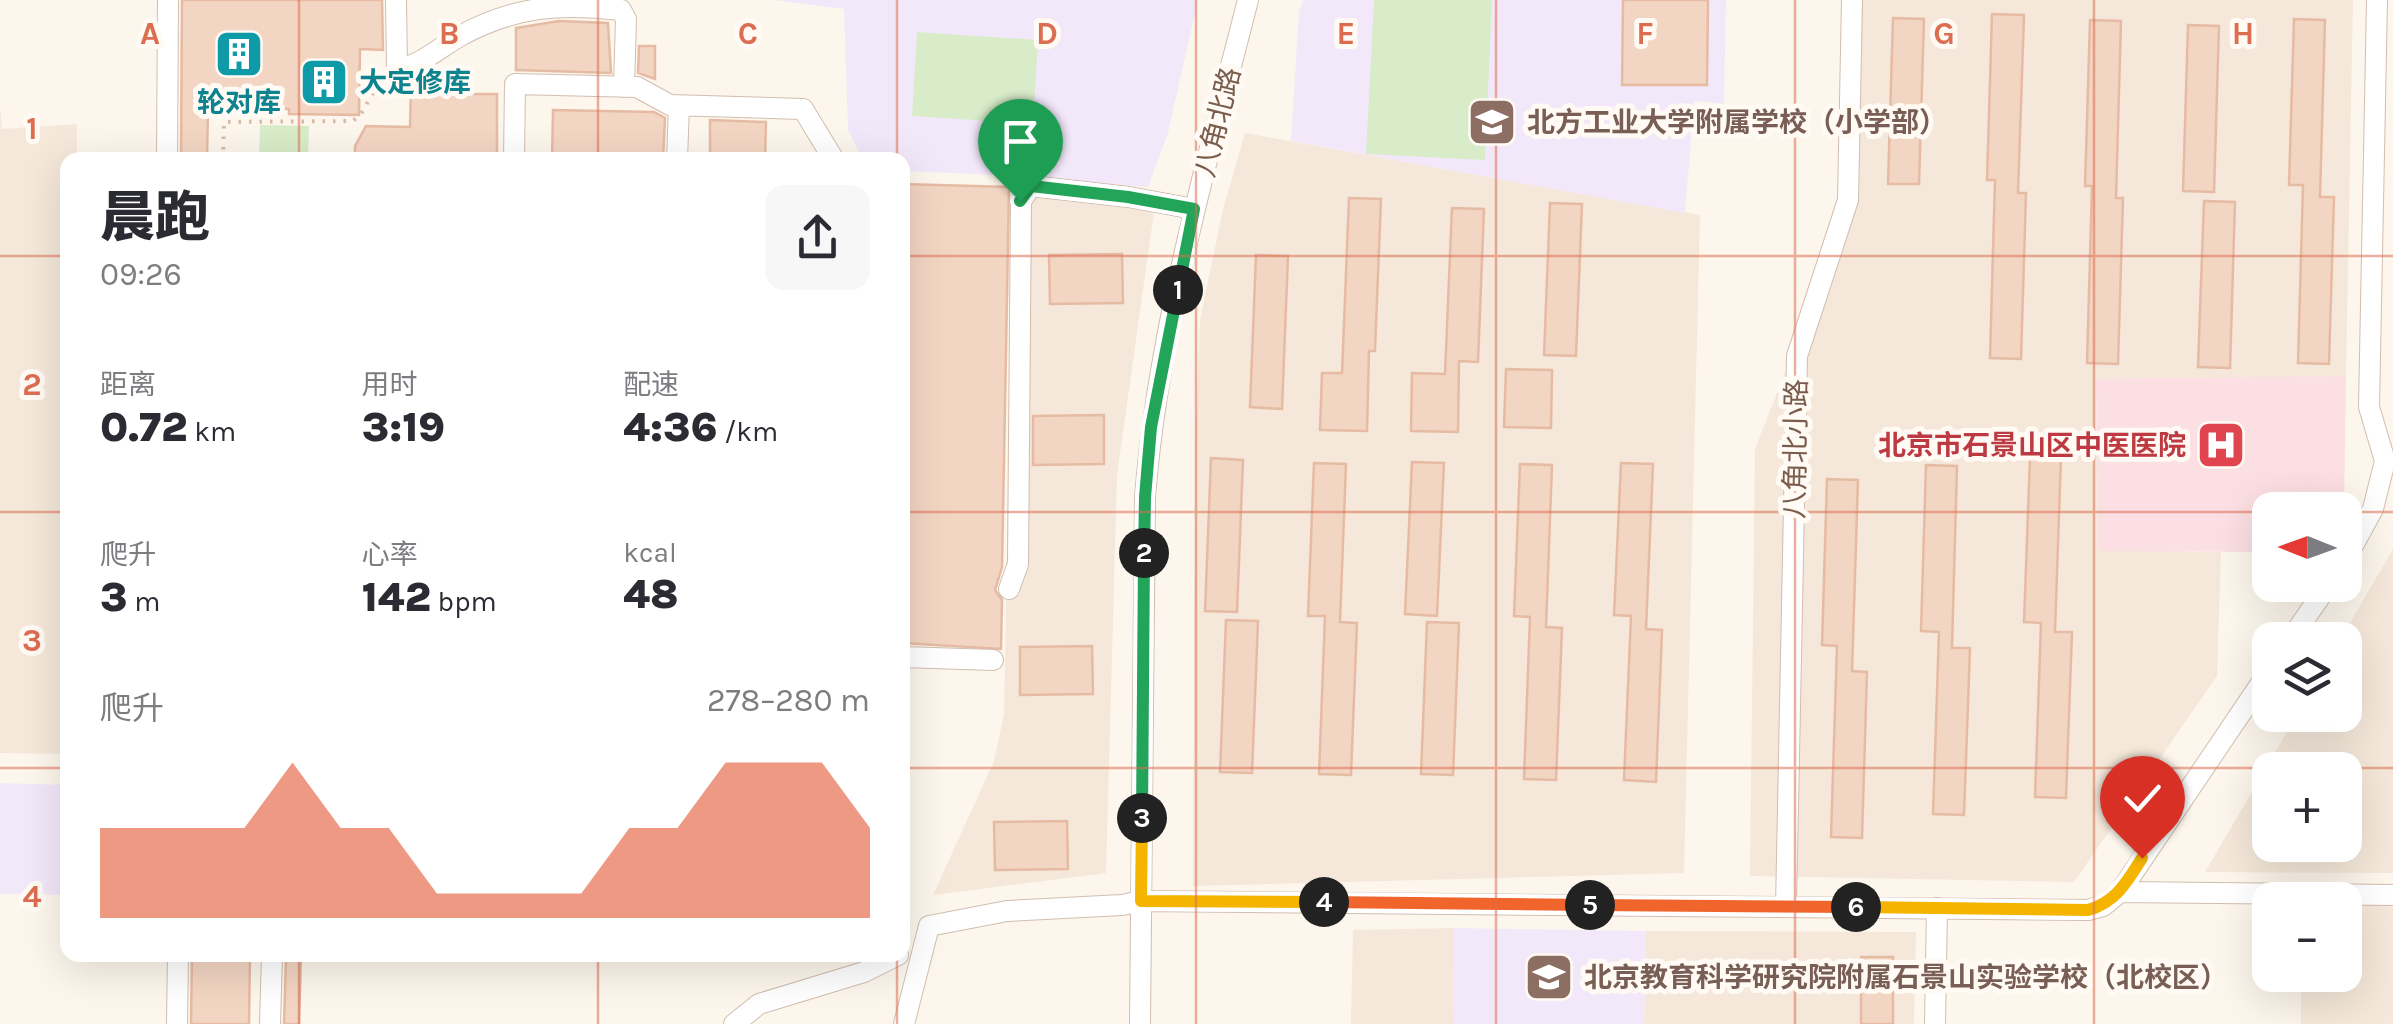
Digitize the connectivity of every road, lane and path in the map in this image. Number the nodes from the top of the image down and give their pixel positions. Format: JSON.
{"nodes":[{"id":1,"x":168,"y":0,"type":"edge"},
{"id":2,"x":396,"y":0,"type":"edge"},
{"id":3,"x":1248,"y":0,"type":"edge"},
{"id":4,"x":1852,"y":0,"type":"edge"},
{"id":5,"x":2376,"y":0,"type":"edge"},
{"id":6,"x":395,"y":62,"type":"junction"},
{"id":7,"x":624,"y":87,"type":"junction"},
{"id":8,"x":679,"y":106,"type":"junction"},
{"id":9,"x":167,"y":152,"type":"edge"},
{"id":10,"x":223,"y":152,"type":"edge"},
{"id":11,"x":514,"y":152,"type":"edge"},
{"id":12,"x":677,"y":152,"type":"edge"},
{"id":13,"x":829,"y":152,"type":"edge"},
{"id":14,"x":1194,"y":209,"type":"junction"},
{"id":15,"x":2389,"y":460,"type":"edge"},
{"id":16,"x":2362,"y":531,"type":"edge"},
{"id":17,"x":1009,"y":590,"type":"dead end"},
{"id":18,"x":910,"y":657,"type":"edge"},
{"id":19,"x":993,"y":660,"type":"dead end"},
{"id":20,"x":2252,"y":697,"type":"edge"},
{"id":21,"x":2120,"y":892,"type":"junction"},
{"id":22,"x":2393,"y":895,"type":"edge"},
{"id":23,"x":1141,"y":901,"type":"junction"},
{"id":24,"x":1786,"y":907,"type":"junction"},
{"id":25,"x":1937,"y":908,"type":"junction"},
{"id":26,"x":926,"y":941,"type":"junction"},
{"id":27,"x":910,"y":949,"type":"edge"},
{"id":28,"x":178,"y":962,"type":"edge"},
{"id":29,"x":272,"y":962,"type":"edge"},
{"id":30,"x":884,"y":962,"type":"edge"},
{"id":31,"x":177,"y":1024,"type":"edge"},
{"id":32,"x":270,"y":1024,"type":"edge"},
{"id":33,"x":734,"y":1024,"type":"edge"},
{"id":34,"x":904,"y":1024,"type":"edge"},
{"id":35,"x":1140,"y":1024,"type":"edge"},
{"id":36,"x":1934,"y":1024,"type":"edge"}],
"edges":[{"from":1,"to":9,"type":"street"},
{"from":2,"to":6,"type":"street"},
{"from":3,"to":14,"type":"street","name":"八角北路"},
{"from":4,"to":24,"type":"street","name":"八角北小路"},
{"from":5,"to":15,"type":"street"},
{"from":6,"to":7,"type":"street"},
{"from":6,"to":10,"type":"path"},
{"from":7,"to":8,"type":"street"},
{"from":7,"to":11,"type":"street"},
{"from":8,"to":12,"type":"street"},
{"from":8,"to":13,"type":"street"},
{"from":14,"to":17,"type":"street"},
{"from":14,"to":23,"type":"street","name":"八角北路"},
{"from":15,"to":16,"type":"street"},
{"from":18,"to":19,"type":"street"},
{"from":20,"to":21,"type":"street"},
{"from":21,"to":22,"type":"street"},
{"from":21,"to":25,"type":"street"},
{"from":23,"to":24,"type":"street"},
{"from":23,"to":26,"type":"street"},
{"from":23,"to":35,"type":"street","name":"八角北路"},
{"from":24,"to":25,"type":"street"},
{"from":25,"to":36,"type":"street"},
{"from":26,"to":27,"type":"street"},
{"from":26,"to":34,"type":"street"},
{"from":28,"to":31,"type":"street"},
{"from":29,"to":32,"type":"street"},
{"from":30,"to":33,"type":"street"}]}
